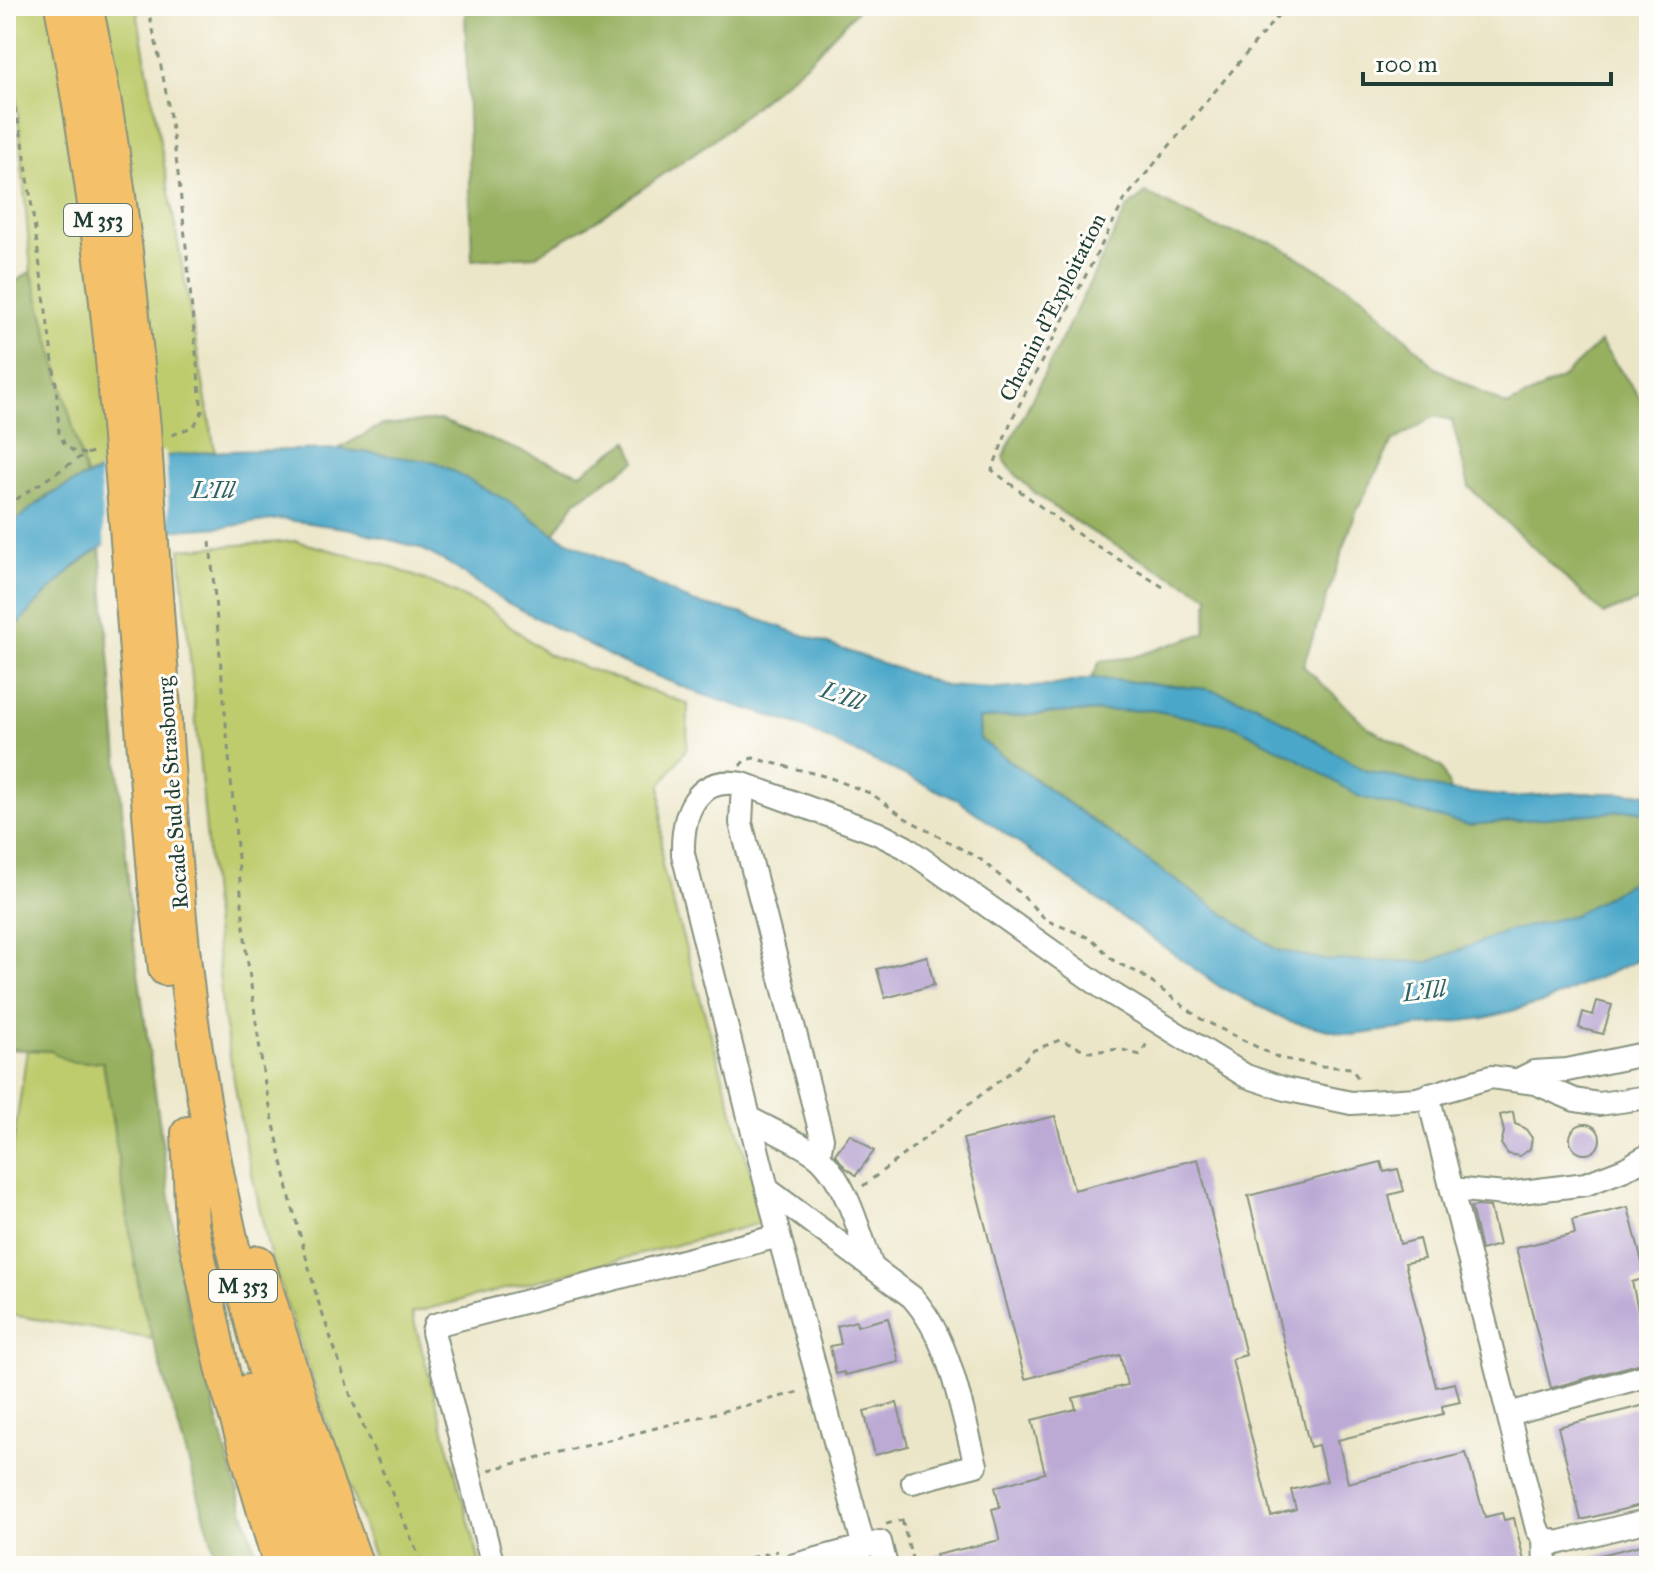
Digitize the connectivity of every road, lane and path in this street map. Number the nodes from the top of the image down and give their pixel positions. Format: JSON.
{"nodes":[{"id":1,"x":61,"y":6,"type":"edge"},
{"id":2,"x":86,"y":6,"type":"edge"},
{"id":3,"x":147,"y":6,"type":"edge"},
{"id":4,"x":1286,"y":6,"type":"edge"},
{"id":5,"x":6,"y":72,"type":"edge"},
{"id":6,"x":131,"y":439,"type":"junction"},
{"id":7,"x":85,"y":454,"type":"junction"},
{"id":8,"x":6,"y":506,"type":"edge"},
{"id":9,"x":210,"y":542,"type":"dead end"},
{"id":10,"x":142,"y":575,"type":"junction"},
{"id":11,"x":1163,"y":587,"type":"dead end"},
{"id":12,"x":736,"y":783,"type":"junction"},
{"id":13,"x":189,"y":997,"type":"junction"},
{"id":14,"x":1176,"y":1002,"type":"junction"},
{"id":15,"x":1159,"y":1022,"type":"junction"},
{"id":16,"x":1649,"y":1053,"type":"edge"},
{"id":17,"x":1519,"y":1080,"type":"junction"},
{"id":18,"x":1428,"y":1095,"type":"junction"},
{"id":19,"x":1649,"y":1097,"type":"edge"},
{"id":20,"x":1375,"y":1101,"type":"junction"},
{"id":21,"x":749,"y":1118,"type":"junction"},
{"id":22,"x":188,"y":1133,"type":"junction"},
{"id":23,"x":1649,"y":1155,"type":"edge"},
{"id":24,"x":819,"y":1156,"type":"junction"},
{"id":25,"x":767,"y":1189,"type":"junction"},
{"id":26,"x":1452,"y":1189,"type":"junction"},
{"id":27,"x":847,"y":1202,"type":"junction"},
{"id":28,"x":779,"y":1236,"type":"junction"},
{"id":29,"x":873,"y":1269,"type":"junction"},
{"id":30,"x":1649,"y":1375,"type":"edge"},
{"id":31,"x":820,"y":1387,"type":"junction"},
{"id":32,"x":1509,"y":1414,"type":"junction"},
{"id":33,"x":470,"y":1475,"type":"junction"},
{"id":34,"x":913,"y":1482,"type":"dead end"},
{"id":35,"x":902,"y":1520,"type":"dead end"},
{"id":36,"x":1649,"y":1520,"type":"edge"},
{"id":37,"x":1544,"y":1538,"type":"junction"},
{"id":38,"x":864,"y":1547,"type":"junction"},
{"id":39,"x":280,"y":1566,"type":"edge"},
{"id":40,"x":305,"y":1566,"type":"edge"},
{"id":41,"x":331,"y":1566,"type":"edge"},
{"id":42,"x":357,"y":1566,"type":"edge"},
{"id":43,"x":423,"y":1566,"type":"edge"},
{"id":44,"x":493,"y":1566,"type":"edge"},
{"id":45,"x":791,"y":1566,"type":"edge"},
{"id":46,"x":886,"y":1566,"type":"edge"},
{"id":47,"x":914,"y":1566,"type":"edge"},
{"id":48,"x":1545,"y":1566,"type":"edge"}],
"edges":[{"from":1,"to":6,"type":"highway","name":"Rocade Sud de Strasbourg","number":"M 353"},
{"from":2,"to":6,"type":"highway","name":"Rocade Sud de Strasbourg","number":"M 353"},
{"from":3,"to":6,"type":"path"},
{"from":4,"to":11,"type":"path","name":"Chemin d'Exploitation"},
{"from":5,"to":7,"type":"path"},
{"from":6,"to":7,"type":"path"},
{"from":6,"to":10,"type":"highway","name":"Rocade Sud de Strasbourg","number":"M 353","bridge":true},
{"from":7,"to":8,"type":"path"},
{"from":9,"to":43,"type":"path"},
{"from":10,"to":13,"type":"highway","name":"Rocade Sud de Strasbourg","number":"M 353"},
{"from":10,"to":22,"type":"highway","name":"Rocade Sud de Strasbourg","number":"M 353"},
{"from":12,"to":14,"type":"path"},
{"from":12,"to":15,"type":"lane"},
{"from":12,"to":21,"type":"lane"},
{"from":12,"to":24,"type":"lane"},
{"from":13,"to":41,"type":"highway","name":"Rocade Sud de Strasbourg","number":"M 353"},
{"from":13,"to":42,"type":"highway"},
{"from":14,"to":15,"type":"path"},
{"from":14,"to":20,"type":"path"},
{"from":15,"to":20,"type":"lane"},
{"from":15,"to":27,"type":"path"},
{"from":16,"to":17,"type":"lane"},
{"from":17,"to":18,"type":"lane"},
{"from":17,"to":19,"type":"lane"},
{"from":18,"to":20,"type":"lane"},
{"from":18,"to":26,"type":"lane"},
{"from":21,"to":24,"type":"lane"},
{"from":21,"to":25,"type":"lane"},
{"from":22,"to":39,"type":"highway"},
{"from":22,"to":40,"type":"highway","name":"Rocade Sud de Strasbourg","number":"M 353"},
{"from":23,"to":26,"type":"lane"},
{"from":24,"to":27,"type":"lane"},
{"from":25,"to":28,"type":"lane"},
{"from":25,"to":29,"type":"lane"},
{"from":26,"to":32,"type":"lane"},
{"from":27,"to":29,"type":"lane"},
{"from":28,"to":31,"type":"lane"},
{"from":28,"to":33,"type":"lane"},
{"from":29,"to":34,"type":"lane"},
{"from":30,"to":32,"type":"lane"},
{"from":31,"to":33,"type":"path"},
{"from":31,"to":38,"type":"lane"},
{"from":32,"to":37,"type":"lane"},
{"from":33,"to":44,"type":"lane"},
{"from":35,"to":47,"type":"path"},
{"from":36,"to":37,"type":"lane"},
{"from":37,"to":48,"type":"lane"},
{"from":38,"to":45,"type":"lane"},
{"from":38,"to":46,"type":"lane"}]}
